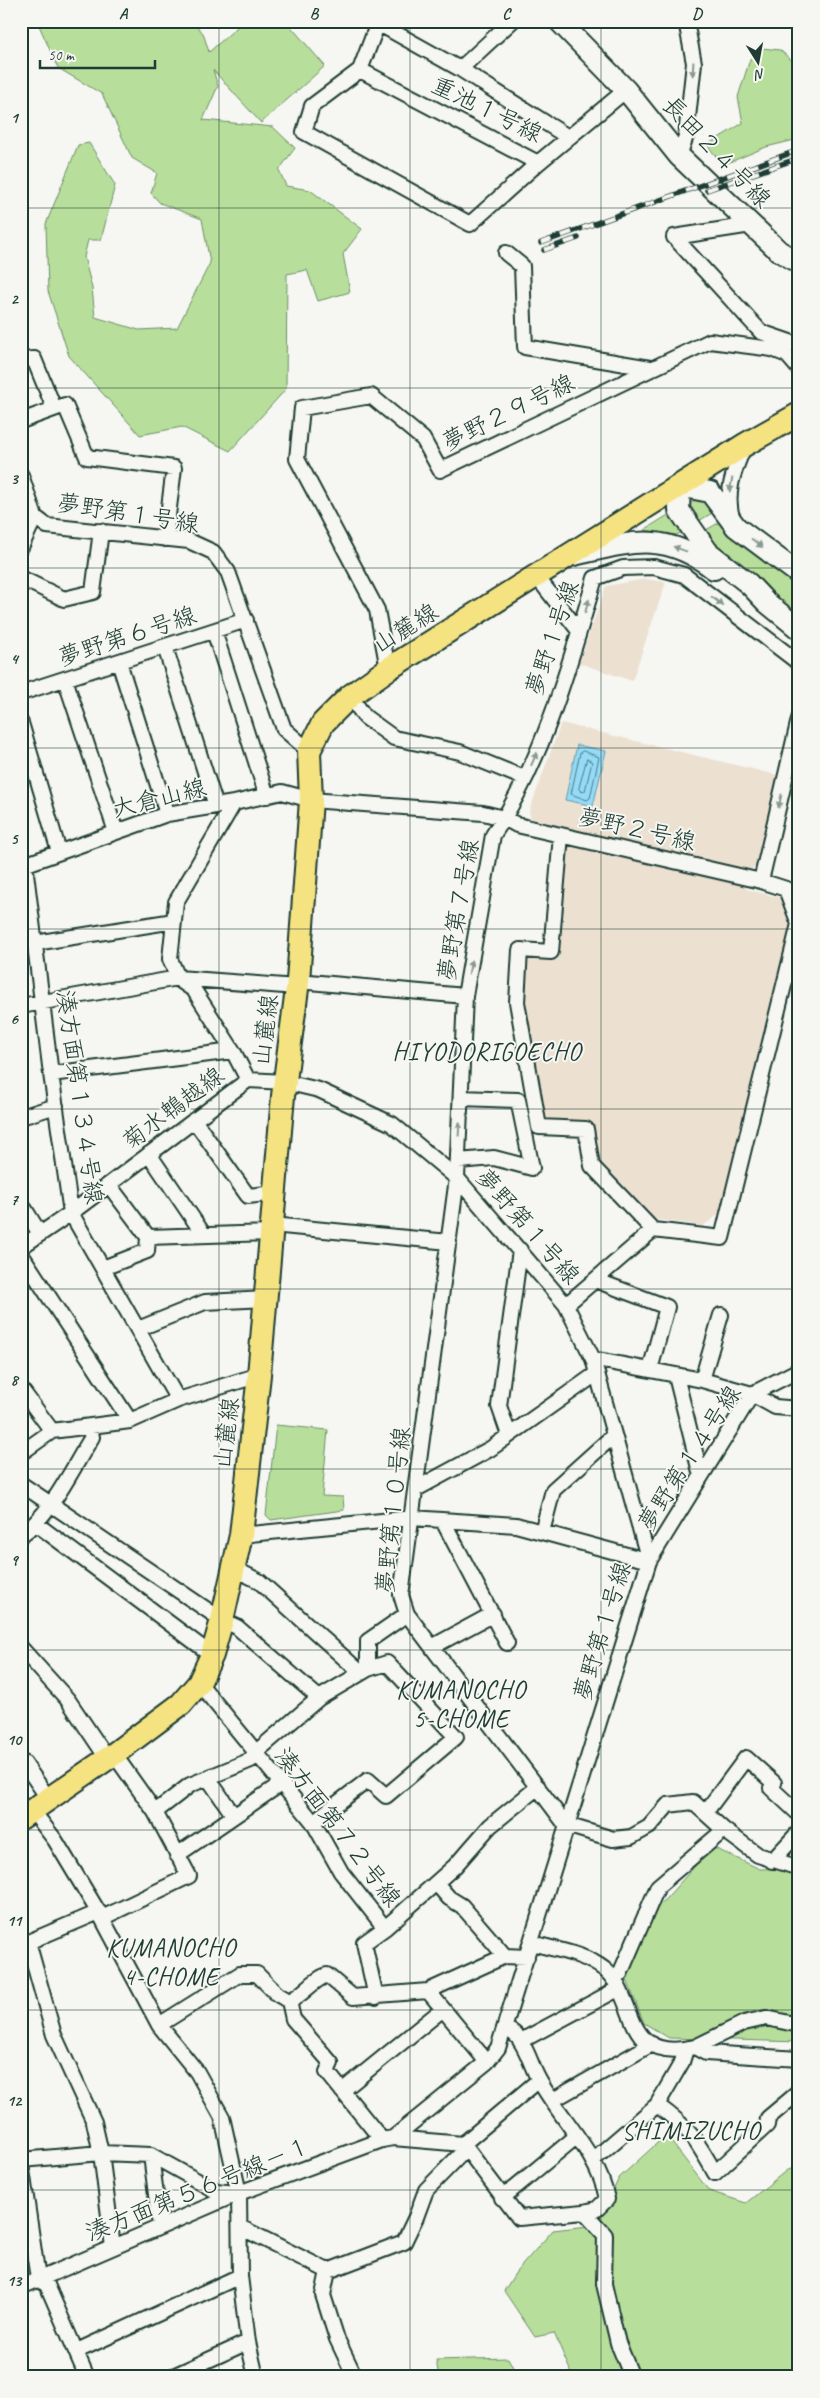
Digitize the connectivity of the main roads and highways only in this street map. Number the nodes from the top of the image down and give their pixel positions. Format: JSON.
{"nodes":[{"id":1,"x":799,"y":414,"type":"edge"},
{"id":2,"x":34,"y":1809,"type":"edge"}],
"edges":[{"from":1,"to":2,"type":"main road","name":"山麓線"}]}
